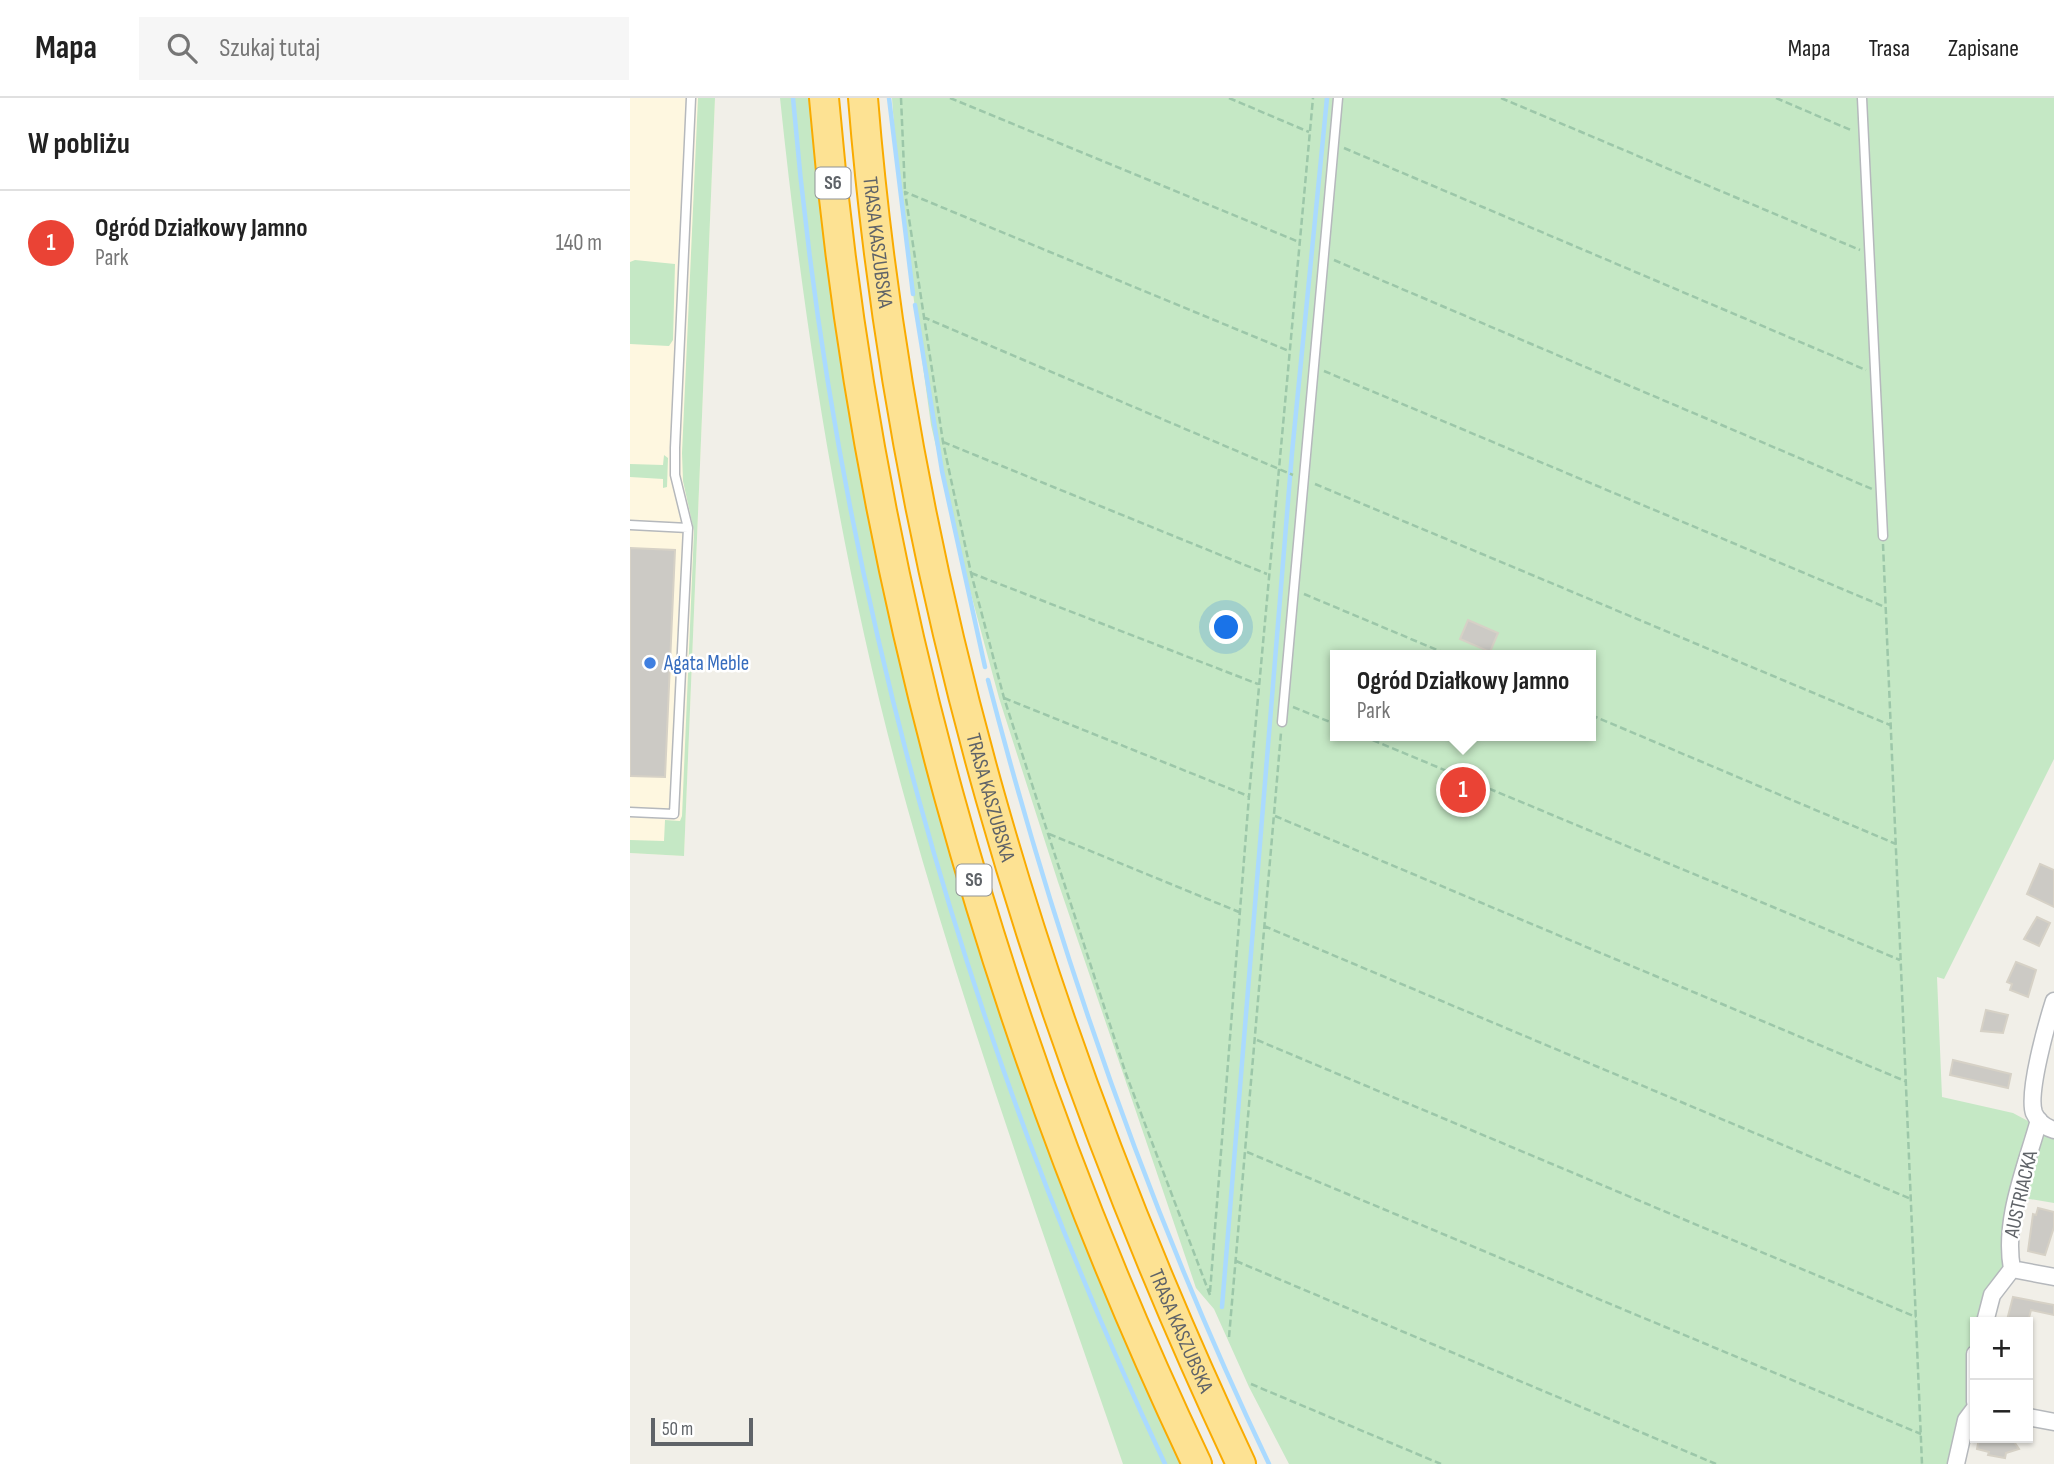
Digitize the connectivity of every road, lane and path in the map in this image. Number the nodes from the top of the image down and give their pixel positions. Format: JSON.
{"nodes":[{"id":1,"x":691,"y":98,"type":"edge"},
{"id":2,"x":824,"y":98,"type":"edge"},
{"id":3,"x":863,"y":98,"type":"edge"},
{"id":4,"x":901,"y":98,"type":"edge"},
{"id":5,"x":950,"y":98,"type":"edge"},
{"id":6,"x":1229,"y":98,"type":"edge"},
{"id":7,"x":1313,"y":98,"type":"edge"},
{"id":8,"x":1338,"y":98,"type":"edge"},
{"id":9,"x":1501,"y":98,"type":"edge"},
{"id":10,"x":1776,"y":98,"type":"edge"},
{"id":11,"x":1862,"y":98,"type":"edge"},
{"id":12,"x":1309,"y":132,"type":"junction"},
{"id":13,"x":1864,"y":135,"type":"junction"},
{"id":14,"x":1334,"y":144,"type":"junction"},
{"id":15,"x":905,"y":192,"type":"junction"},
{"id":16,"x":1299,"y":242,"type":"junction"},
{"id":17,"x":1869,"y":254,"type":"junction"},
{"id":18,"x":1324,"y":256,"type":"junction"},
{"id":19,"x":923,"y":317,"type":"junction"},
{"id":20,"x":1289,"y":351,"type":"junction"},
{"id":21,"x":1313,"y":367,"type":"junction"},
{"id":22,"x":1876,"y":374,"type":"junction"},
{"id":23,"x":943,"y":442,"type":"junction"},
{"id":24,"x":1279,"y":468,"type":"junction"},
{"id":25,"x":1302,"y":479,"type":"junction"},
{"id":26,"x":1881,"y":493,"type":"junction"},
{"id":27,"x":630,"y":525,"type":"edge"},
{"id":28,"x":688,"y":528,"type":"junction"},
{"id":29,"x":1883,"y":536,"type":"joint"},
{"id":30,"x":971,"y":573,"type":"junction"},
{"id":31,"x":1269,"y":574,"type":"junction"},
{"id":32,"x":1293,"y":589,"type":"junction"},
{"id":33,"x":1885,"y":607,"type":"junction"},
{"id":34,"x":1437,"y":650,"type":"edge"},
{"id":35,"x":1259,"y":685,"type":"junction"},
{"id":36,"x":1004,"y":698,"type":"junction"},
{"id":37,"x":1284,"y":703,"type":"junction"},
{"id":38,"x":1596,"y":717,"type":"edge"},
{"id":39,"x":1282,"y":722,"type":"joint"},
{"id":40,"x":1330,"y":722,"type":"edge"},
{"id":41,"x":1890,"y":725,"type":"junction"},
{"id":42,"x":1375,"y":741,"type":"edge"},
{"id":43,"x":1248,"y":796,"type":"junction"},
{"id":44,"x":630,"y":812,"type":"edge"},
{"id":45,"x":1275,"y":816,"type":"junction"},
{"id":46,"x":1049,"y":834,"type":"junction"},
{"id":47,"x":1896,"y":844,"type":"junction"},
{"id":48,"x":1239,"y":912,"type":"junction"},
{"id":49,"x":1264,"y":926,"type":"junction"},
{"id":50,"x":1900,"y":960,"type":"junction"},
{"id":51,"x":2054,"y":1001,"type":"edge"},
{"id":52,"x":1257,"y":1040,"type":"junction"},
{"id":53,"x":1905,"y":1081,"type":"junction"},
{"id":54,"x":2039,"y":1120,"type":"junction"},
{"id":55,"x":2054,"y":1130,"type":"edge"},
{"id":56,"x":1247,"y":1152,"type":"junction"},
{"id":57,"x":1911,"y":1199,"type":"junction"},
{"id":58,"x":1237,"y":1261,"type":"junction"},
{"id":59,"x":2012,"y":1269,"type":"junction"},
{"id":60,"x":2054,"y":1277,"type":"edge"},
{"id":61,"x":1916,"y":1317,"type":"junction"},
{"id":62,"x":1986,"y":1317,"type":"edge"},
{"id":63,"x":1229,"y":1337,"type":"dead end"},
{"id":64,"x":1251,"y":1384,"type":"dead end"},
{"id":65,"x":1970,"y":1415,"type":"edge"},
{"id":66,"x":2033,"y":1418,"type":"edge"},
{"id":67,"x":2054,"y":1422,"type":"edge"},
{"id":68,"x":1921,"y":1434,"type":"junction"},
{"id":69,"x":1197,"y":1464,"type":"edge"},
{"id":70,"x":1241,"y":1464,"type":"edge"},
{"id":71,"x":1441,"y":1464,"type":"edge"},
{"id":72,"x":1716,"y":1464,"type":"edge"},
{"id":73,"x":1922,"y":1464,"type":"edge"},
{"id":74,"x":1956,"y":1464,"type":"edge"}],
"edges":[{"from":1,"to":28,"type":"lane"},
{"from":2,"to":69,"type":"highway","name":"TRASA KASZUBSKA","number":"S6"},
{"from":3,"to":70,"type":"highway","name":"TRASA KASZUBSKA","number":"S6"},
{"from":4,"to":15,"type":"path"},
{"from":5,"to":16,"type":"path"},
{"from":6,"to":12,"type":"path"},
{"from":7,"to":12,"type":"path"},
{"from":8,"to":14,"type":"lane"},
{"from":9,"to":17,"type":"path"},
{"from":10,"to":13,"type":"path"},
{"from":11,"to":13,"type":"lane"},
{"from":12,"to":16,"type":"path"},
{"from":13,"to":17,"type":"lane"},
{"from":14,"to":18,"type":"lane"},
{"from":14,"to":22,"type":"path"},
{"from":15,"to":19,"type":"path"},
{"from":15,"to":20,"type":"path"},
{"from":16,"to":20,"type":"path"},
{"from":17,"to":22,"type":"lane"},
{"from":18,"to":21,"type":"lane"},
{"from":18,"to":26,"type":"path"},
{"from":19,"to":23,"type":"path"},
{"from":19,"to":24,"type":"path"},
{"from":20,"to":24,"type":"path"},
{"from":21,"to":25,"type":"lane"},
{"from":21,"to":33,"type":"path"},
{"from":22,"to":26,"type":"lane"},
{"from":23,"to":30,"type":"path"},
{"from":23,"to":31,"type":"path"},
{"from":24,"to":25,"type":"path"},
{"from":24,"to":31,"type":"path"},
{"from":25,"to":32,"type":"lane"},
{"from":25,"to":41,"type":"path"},
{"from":26,"to":29,"type":"lane"},
{"from":27,"to":28,"type":"lane"},
{"from":28,"to":44,"type":"lane"},
{"from":29,"to":33,"type":"path"},
{"from":30,"to":35,"type":"path"},
{"from":30,"to":36,"type":"path"},
{"from":31,"to":35,"type":"path"},
{"from":32,"to":34,"type":"path"},
{"from":32,"to":37,"type":"lane"},
{"from":33,"to":41,"type":"path"},
{"from":35,"to":43,"type":"path"},
{"from":36,"to":43,"type":"path"},
{"from":36,"to":46,"type":"path"},
{"from":37,"to":39,"type":"lane"},
{"from":37,"to":40,"type":"path"},
{"from":38,"to":47,"type":"path"},
{"from":39,"to":45,"type":"path"},
{"from":41,"to":47,"type":"path"},
{"from":42,"to":50,"type":"path"},
{"from":43,"to":48,"type":"path"},
{"from":45,"to":49,"type":"path"},
{"from":45,"to":53,"type":"path"},
{"from":46,"to":48,"type":"path"},
{"from":46,"to":48,"type":"path"},
{"from":47,"to":50,"type":"path"},
{"from":49,"to":52,"type":"path"},
{"from":49,"to":57,"type":"path"},
{"from":50,"to":53,"type":"path"},
{"from":51,"to":54,"type":"street","name":"AUSTRIACKA"},
{"from":52,"to":56,"type":"path"},
{"from":52,"to":61,"type":"path"},
{"from":53,"to":57,"type":"path"},
{"from":54,"to":55,"type":"street","name":"AUSTRIACKA"},
{"from":54,"to":59,"type":"street","name":"AUSTRIACKA"},
{"from":56,"to":58,"type":"path"},
{"from":56,"to":68,"type":"path"},
{"from":57,"to":61,"type":"path"},
{"from":58,"to":63,"type":"path"},
{"from":58,"to":72,"type":"path"},
{"from":59,"to":60,"type":"street","name":"AUSTRIACKA"},
{"from":59,"to":62,"type":"street","name":"AUSTRIACKA"},
{"from":61,"to":68,"type":"path"},
{"from":64,"to":71,"type":"path"},
{"from":65,"to":74,"type":"street"},
{"from":66,"to":67,"type":"street"},
{"from":68,"to":73,"type":"path"}]}
